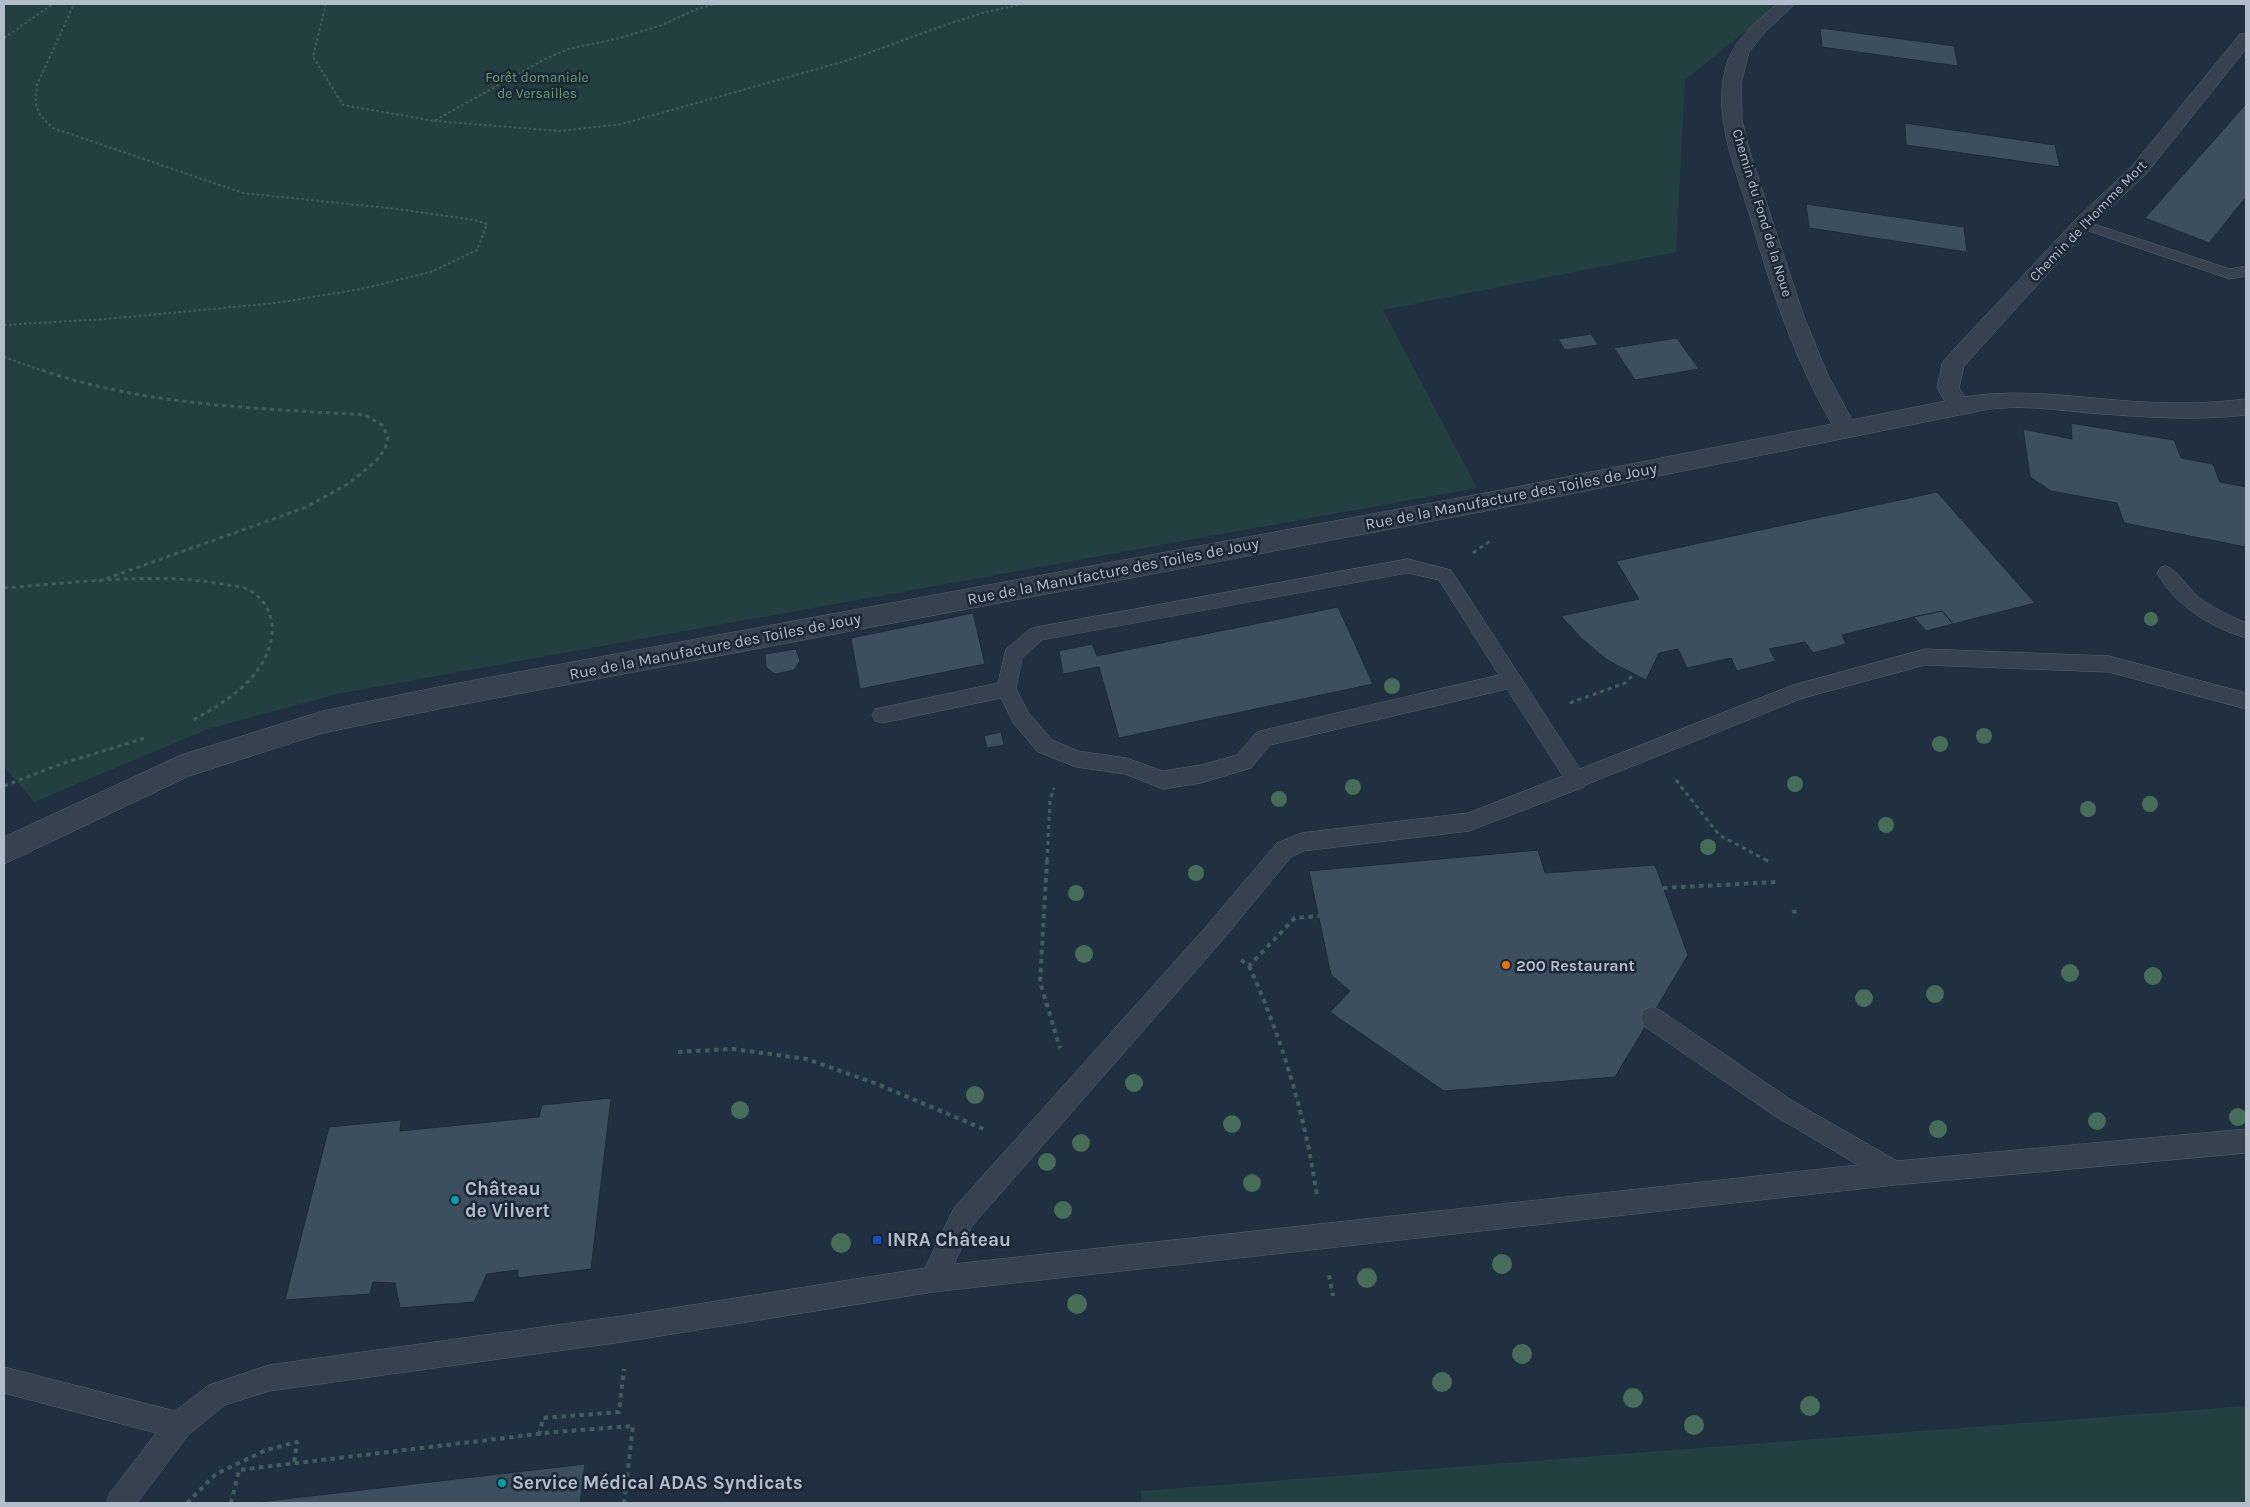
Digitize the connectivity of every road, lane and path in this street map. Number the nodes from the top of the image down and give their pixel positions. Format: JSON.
{"nodes":[{"id":1,"x":53,"y":4,"type":"edge"},
{"id":2,"x":74,"y":4,"type":"edge"},
{"id":3,"x":326,"y":4,"type":"edge"},
{"id":4,"x":716,"y":4,"type":"edge"},
{"id":5,"x":1023,"y":4,"type":"edge"},
{"id":6,"x":1787,"y":4,"type":"edge"},
{"id":7,"x":4,"y":38,"type":"edge"},
{"id":8,"x":2246,"y":38,"type":"edge"},
{"id":9,"x":434,"y":121,"type":"junction"},
{"id":10,"x":2082,"y":224,"type":"junction"},
{"id":11,"x":489,"y":231,"type":"dead end"},
{"id":12,"x":486,"y":240,"type":"dead end"},
{"id":13,"x":2246,"y":271,"type":"edge"},
{"id":14,"x":4,"y":325,"type":"edge"},
{"id":15,"x":4,"y":357,"type":"edge"},
{"id":16,"x":1959,"y":406,"type":"junction"},
{"id":17,"x":2246,"y":407,"type":"edge"},
{"id":18,"x":1847,"y":430,"type":"junction"},
{"id":19,"x":1495,"y":537,"type":"dead end"},
{"id":20,"x":2166,"y":573,"type":"dead end"},
{"id":21,"x":1445,"y":575,"type":"junction"},
{"id":22,"x":99,"y":581,"type":"junction"},
{"id":23,"x":4,"y":588,"type":"edge"},
{"id":24,"x":2246,"y":631,"type":"edge"},
{"id":25,"x":1634,"y":674,"type":"dead end"},
{"id":26,"x":1512,"y":680,"type":"junction"},
{"id":27,"x":1006,"y":689,"type":"junction"},
{"id":28,"x":2246,"y":701,"type":"edge"},
{"id":29,"x":882,"y":715,"type":"dead end"},
{"id":30,"x":1534,"y":716,"type":"junction"},
{"id":31,"x":191,"y":720,"type":"dead end"},
{"id":32,"x":147,"y":737,"type":"dead end"},
{"id":33,"x":1652,"y":750,"type":"junction"},
{"id":34,"x":1577,"y":781,"type":"junction"},
{"id":35,"x":4,"y":786,"type":"edge"},
{"id":36,"x":1050,"y":801,"type":"dead end"},
{"id":37,"x":4,"y":851,"type":"edge"},
{"id":38,"x":1768,"y":861,"type":"dead end"},
{"id":39,"x":1777,"y":882,"type":"dead end"},
{"id":40,"x":1664,"y":888,"type":"dead end"},
{"id":41,"x":1799,"y":911,"type":"dead end"},
{"id":42,"x":1792,"y":912,"type":"dead end"},
{"id":43,"x":1319,"y":916,"type":"dead end"},
{"id":44,"x":1212,"y":936,"type":"junction"},
{"id":45,"x":1249,"y":966,"type":"junction"},
{"id":46,"x":1652,"y":1018,"type":"dead end"},
{"id":47,"x":678,"y":1052,"type":"dead end"},
{"id":48,"x":1073,"y":1091,"type":"junction"},
{"id":49,"x":2246,"y":1141,"type":"edge"},
{"id":50,"x":1025,"y":1146,"type":"junction"},
{"id":51,"x":1895,"y":1173,"type":"junction"},
{"id":52,"x":1322,"y":1235,"type":"junction"},
{"id":53,"x":933,"y":1279,"type":"junction"},
{"id":54,"x":1333,"y":1296,"type":"dead end"},
{"id":55,"x":630,"y":1328,"type":"junction"},
{"id":56,"x":4,"y":1380,"type":"edge"},
{"id":57,"x":178,"y":1425,"type":"junction"},
{"id":58,"x":539,"y":1435,"type":"junction"},
{"id":59,"x":294,"y":1464,"type":"junction"},
{"id":60,"x":120,"y":1503,"type":"edge"},
{"id":61,"x":187,"y":1503,"type":"edge"},
{"id":62,"x":231,"y":1503,"type":"edge"},
{"id":63,"x":624,"y":1503,"type":"edge"}],
"edges":[{"from":1,"to":7,"type":"path"},
{"from":2,"to":11,"type":"path"},
{"from":3,"to":9,"type":"path"},
{"from":4,"to":9,"type":"path"},
{"from":5,"to":9,"type":"path"},
{"from":6,"to":18,"type":"street","name":"Chemin du Fond de la Noue"},
{"from":8,"to":10,"type":"street","name":"Chemin de l'Homme Mort"},
{"from":10,"to":13,"type":"lane"},
{"from":10,"to":16,"type":"street","name":"Chemin de l'Homme Mort"},
{"from":12,"to":14,"type":"path"},
{"from":15,"to":22,"type":"path"},
{"from":16,"to":17,"type":"street","name":"Rue de la Manufacture des Toiles de Jouy"},
{"from":16,"to":18,"type":"street","name":"Rue de la Manufacture des Toiles de Jouy"},
{"from":18,"to":37,"type":"street","name":"Rue de la Manufacture des Toiles de Jouy"},
{"from":19,"to":21,"type":"path"},
{"from":20,"to":24,"type":"lane"},
{"from":21,"to":26,"type":"lane"},
{"from":21,"to":27,"type":"lane"},
{"from":22,"to":23,"type":"path"},
{"from":22,"to":31,"type":"path"},
{"from":25,"to":30,"type":"path"},
{"from":26,"to":27,"type":"lane"},
{"from":26,"to":30,"type":"lane"},
{"from":27,"to":29,"type":"lane"},
{"from":28,"to":33,"type":"lane"},
{"from":30,"to":34,"type":"lane"},
{"from":32,"to":35,"type":"path"},
{"from":33,"to":34,"type":"lane"},
{"from":33,"to":38,"type":"path"},
{"from":34,"to":44,"type":"lane"},
{"from":36,"to":48,"type":"path"},
{"from":39,"to":40,"type":"path"},
{"from":41,"to":42,"type":"path"},
{"from":43,"to":45,"type":"path"},
{"from":44,"to":45,"type":"path"},
{"from":44,"to":48,"type":"lane"},
{"from":45,"to":52,"type":"path"},
{"from":46,"to":51,"type":"lane"},
{"from":47,"to":50,"type":"path"},
{"from":48,"to":50,"type":"lane"},
{"from":49,"to":51,"type":"lane"},
{"from":50,"to":53,"type":"lane"},
{"from":51,"to":52,"type":"lane"},
{"from":52,"to":53,"type":"lane"},
{"from":52,"to":54,"type":"path"},
{"from":53,"to":55,"type":"lane"},
{"from":55,"to":57,"type":"lane"},
{"from":55,"to":58,"type":"path"},
{"from":56,"to":57,"type":"lane"},
{"from":57,"to":60,"type":"lane"},
{"from":58,"to":59,"type":"path"},
{"from":58,"to":63,"type":"path"},
{"from":59,"to":61,"type":"path"},
{"from":59,"to":62,"type":"path"}]}
